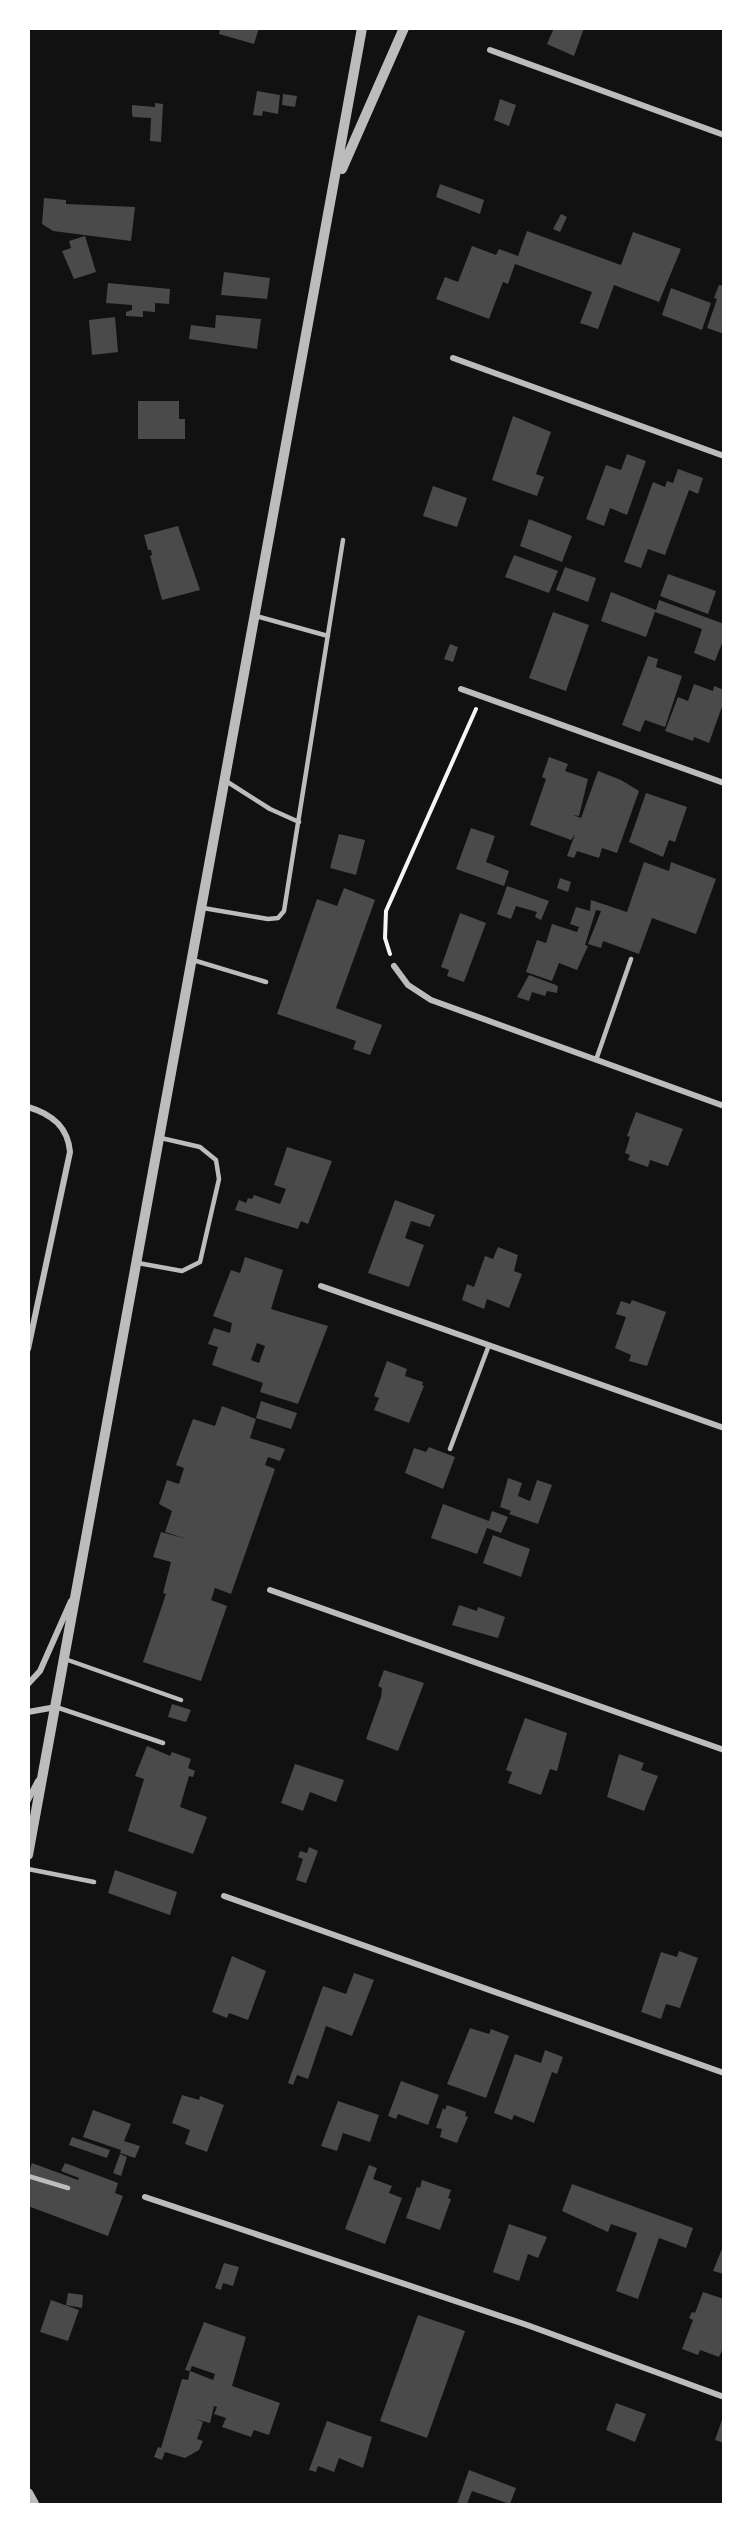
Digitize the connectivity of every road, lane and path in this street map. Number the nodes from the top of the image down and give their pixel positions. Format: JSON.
{"nodes":[{"id":1,"x":362,"y":28,"type":"edge"},
{"id":2,"x":404,"y":28,"type":"edge"},
{"id":3,"x":490,"y":50,"type":"dead end"},
{"id":4,"x":723,"y":135,"type":"edge"},
{"id":5,"x":334,"y":188,"type":"junction"},
{"id":6,"x":453,"y":358,"type":"dead end"},
{"id":7,"x":723,"y":456,"type":"edge"},
{"id":8,"x":343,"y":540,"type":"dead end"},
{"id":9,"x":256,"y":616,"type":"junction"},
{"id":10,"x":328,"y":636,"type":"junction"},
{"id":11,"x":461,"y":689,"type":"dead end"},
{"id":12,"x":482,"y":695,"type":"junction"},
{"id":13,"x":226,"y":781,"type":"junction"},
{"id":14,"x":723,"y":783,"type":"edge"},
{"id":15,"x":299,"y":822,"type":"junction"},
{"id":16,"x":202,"y":908,"type":"junction"},
{"id":17,"x":631,"y":959,"type":"dead end"},
{"id":18,"x":193,"y":960,"type":"junction"},
{"id":19,"x":394,"y":966,"type":"joint"},
{"id":20,"x":266,"y":982,"type":"dead end"},
{"id":21,"x":596,"y":1060,"type":"junction"},
{"id":22,"x":723,"y":1106,"type":"edge"},
{"id":23,"x":28,"y":1107,"type":"edge"},
{"id":24,"x":161,"y":1138,"type":"junction"},
{"id":25,"x":138,"y":1263,"type":"junction"},
{"id":26,"x":321,"y":1286,"type":"dead end"},
{"id":27,"x":489,"y":1345,"type":"junction"},
{"id":28,"x":28,"y":1349,"type":"edge"},
{"id":29,"x":723,"y":1428,"type":"edge"},
{"id":30,"x":450,"y":1449,"type":"dead end"},
{"id":31,"x":81,"y":1578,"type":"junction"},
{"id":32,"x":270,"y":1590,"type":"dead end"},
{"id":33,"x":65,"y":1659,"type":"junction"},
{"id":34,"x":28,"y":1684,"type":"edge"},
{"id":35,"x":181,"y":1700,"type":"dead end"},
{"id":36,"x":56,"y":1707,"type":"junction"},
{"id":37,"x":28,"y":1712,"type":"edge"},
{"id":38,"x":164,"y":1743,"type":"dead end"},
{"id":39,"x":723,"y":1750,"type":"edge"},
{"id":40,"x":45,"y":1768,"type":"junction"},
{"id":41,"x":28,"y":1800,"type":"edge"},
{"id":42,"x":28,"y":1855,"type":"edge"},
{"id":43,"x":28,"y":1869,"type":"edge"},
{"id":44,"x":94,"y":1882,"type":"dead end"},
{"id":45,"x":224,"y":1896,"type":"dead end"},
{"id":46,"x":723,"y":2073,"type":"edge"},
{"id":47,"x":28,"y":2175,"type":"edge"},
{"id":48,"x":68,"y":2188,"type":"dead end"},
{"id":49,"x":145,"y":2196,"type":"dead end"},
{"id":50,"x":723,"y":2397,"type":"edge"},
{"id":51,"x":28,"y":2493,"type":"edge"},
{"id":52,"x":34,"y":2505,"type":"edge"}],
"edges":[{"from":1,"to":5,"type":"street"},
{"from":2,"to":5,"type":"street"},
{"from":3,"to":4,"type":"street"},
{"from":5,"to":9,"type":"street"},
{"from":6,"to":7,"type":"street"},
{"from":8,"to":10,"type":"lane"},
{"from":9,"to":10,"type":"lane"},
{"from":9,"to":13,"type":"street"},
{"from":10,"to":15,"type":"lane"},
{"from":11,"to":12,"type":"street"},
{"from":12,"to":14,"type":"street"},
{"from":12,"to":19,"type":"path"},
{"from":13,"to":15,"type":"lane"},
{"from":13,"to":16,"type":"street"},
{"from":15,"to":16,"type":"lane"},
{"from":16,"to":18,"type":"street"},
{"from":17,"to":21,"type":"lane"},
{"from":18,"to":20,"type":"lane"},
{"from":18,"to":24,"type":"street"},
{"from":19,"to":21,"type":"street"},
{"from":21,"to":22,"type":"street"},
{"from":23,"to":28,"type":"street"},
{"from":24,"to":25,"type":"street"},
{"from":24,"to":25,"type":"lane"},
{"from":25,"to":31,"type":"street"},
{"from":26,"to":27,"type":"street"},
{"from":27,"to":29,"type":"street"},
{"from":27,"to":30,"type":"lane"},
{"from":31,"to":33,"type":"street"},
{"from":31,"to":34,"type":"street"},
{"from":32,"to":39,"type":"street"},
{"from":33,"to":35,"type":"lane"},
{"from":33,"to":36,"type":"street"},
{"from":36,"to":37,"type":"street"},
{"from":36,"to":38,"type":"lane"},
{"from":36,"to":40,"type":"street"},
{"from":40,"to":41,"type":"street"},
{"from":40,"to":42,"type":"street"},
{"from":43,"to":44,"type":"lane"},
{"from":45,"to":46,"type":"street"},
{"from":47,"to":48,"type":"lane"},
{"from":49,"to":50,"type":"street"},
{"from":51,"to":52,"type":"street"}]}
